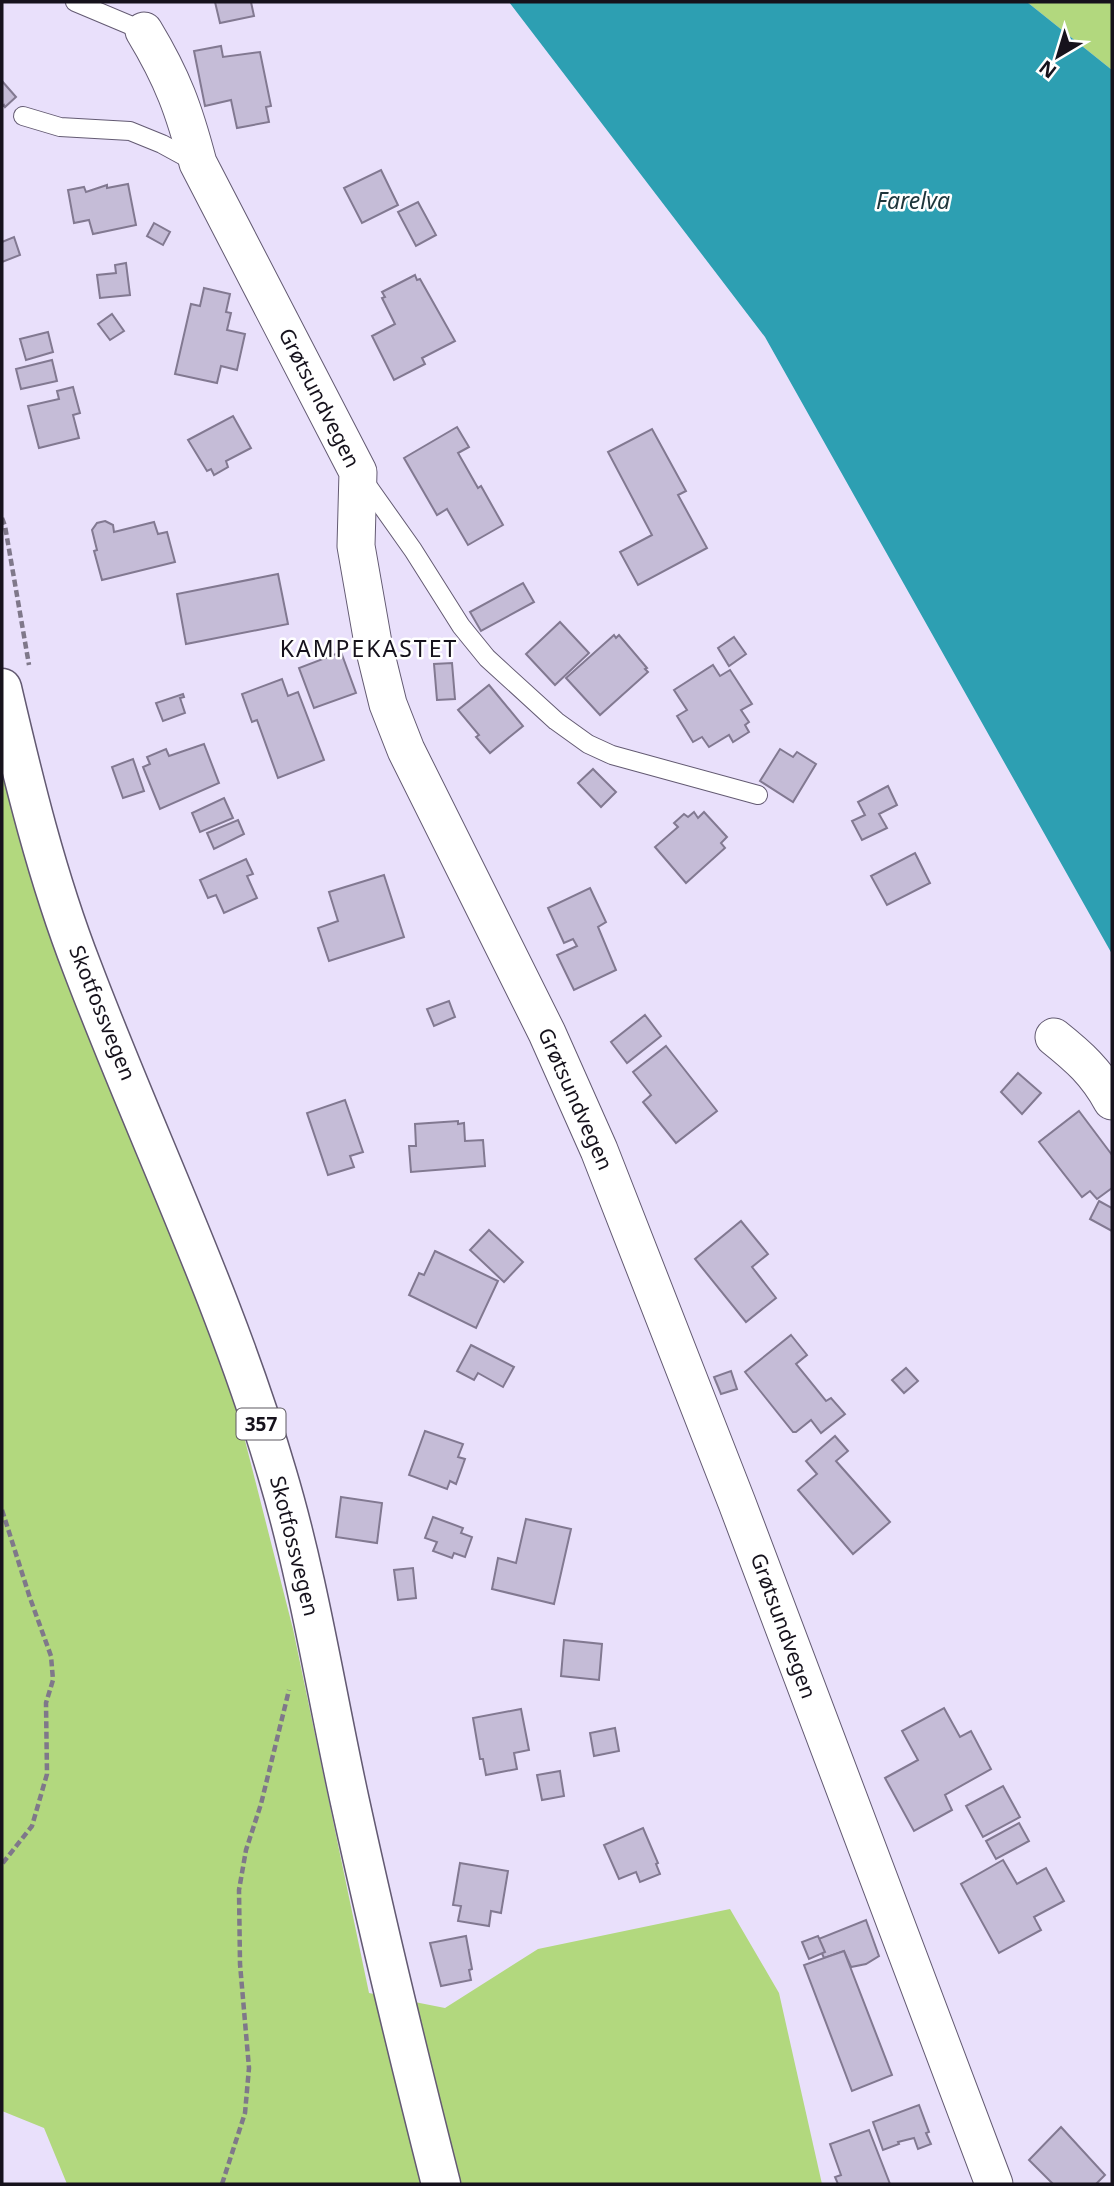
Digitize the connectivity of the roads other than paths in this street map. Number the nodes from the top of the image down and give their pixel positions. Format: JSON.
{"nodes":[{"id":1,"x":75,"y":2,"type":"edge"},
{"id":2,"x":144,"y":32,"type":"joint"},
{"id":3,"x":23,"y":116,"type":"dead end"},
{"id":4,"x":198,"y":163,"type":"junction"},
{"id":5,"x":358,"y":472,"type":"junction"},
{"id":6,"x":2,"y":688,"type":"edge"},
{"id":7,"x":758,"y":795,"type":"dead end"},
{"id":8,"x":1054,"y":1037,"type":"dead end"},
{"id":9,"x":1112,"y":1101,"type":"edge"},
{"id":10,"x":441,"y":2184,"type":"edge"},
{"id":11,"x":994,"y":2184,"type":"edge"}],
"edges":[{"from":1,"to":2,"type":"lane"},
{"from":2,"to":4,"type":"street","name":"Grøtsundvegen"},
{"from":3,"to":4,"type":"lane"},
{"from":4,"to":5,"type":"street","name":"Grøtsundvegen"},
{"from":5,"to":7,"type":"lane"},
{"from":5,"to":11,"type":"street","name":"Grøtsundvegen"},
{"from":6,"to":10,"type":"main road","name":"Skotfossvegen","number":"357"},
{"from":8,"to":9,"type":"street"}]}
